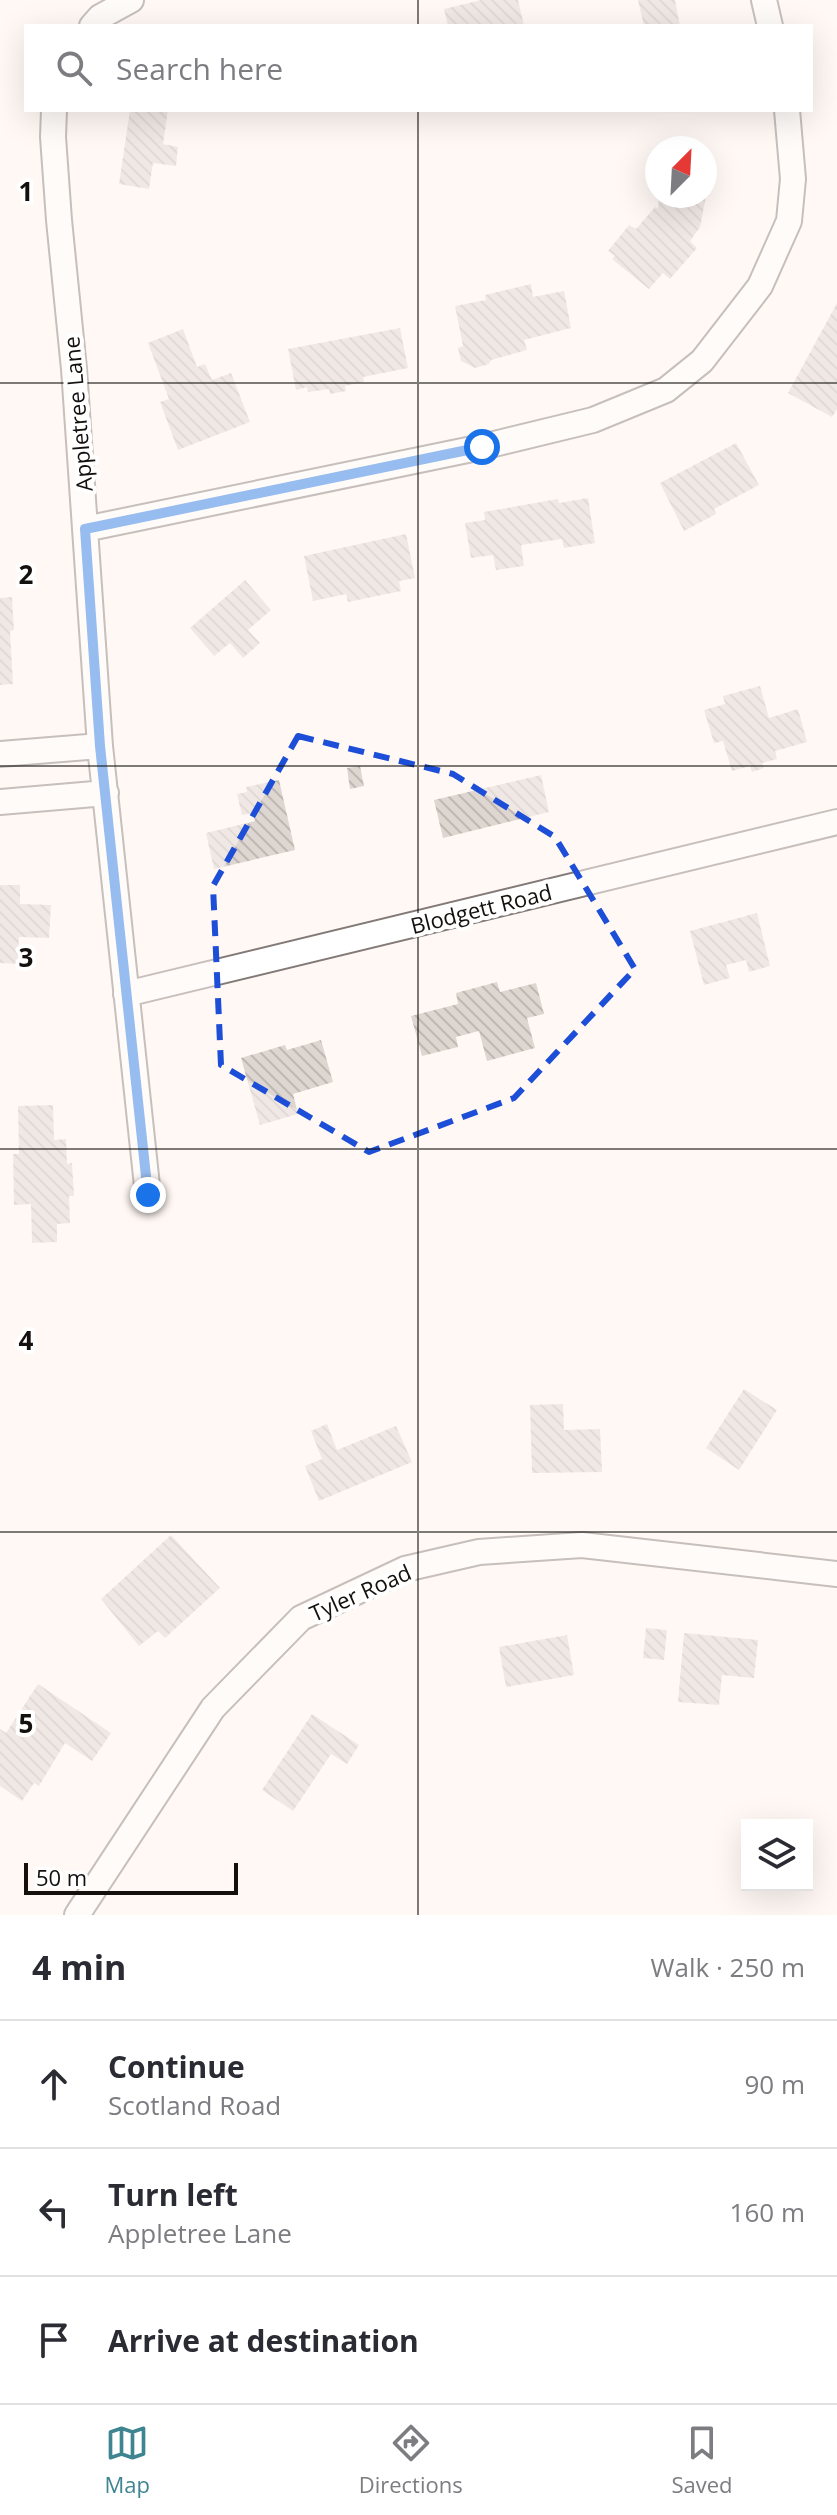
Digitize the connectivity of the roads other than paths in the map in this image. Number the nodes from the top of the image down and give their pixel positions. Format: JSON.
{"nodes":[{"id":1,"x":131,"y":0,"type":"edge"},
{"id":2,"x":764,"y":0,"type":"edge"},
{"id":3,"x":94,"y":24,"type":"edge"},
{"id":4,"x":770,"y":24,"type":"edge"},
{"id":5,"x":54,"y":112,"type":"edge"},
{"id":6,"x":787,"y":112,"type":"edge"},
{"id":7,"x":85,"y":529,"type":"junction"},
{"id":8,"x":100,"y":746,"type":"junction"},
{"id":9,"x":0,"y":754,"type":"edge"},
{"id":10,"x":106,"y":793,"type":"junction"},
{"id":11,"x":0,"y":802,"type":"edge"},
{"id":12,"x":837,"y":822,"type":"edge"},
{"id":13,"x":126,"y":994,"type":"junction"},
{"id":14,"x":148,"y":1195,"type":"dead end"},
{"id":15,"x":837,"y":1574,"type":"edge"},
{"id":16,"x":77,"y":1915,"type":"edge"}],
"edges":[{"from":1,"to":3,"type":"street"},
{"from":2,"to":4,"type":"street"},
{"from":5,"to":7,"type":"street","name":"Appletree Lane"},
{"from":6,"to":7,"type":"street"},
{"from":7,"to":8,"type":"street","name":"Appletree Lane"},
{"from":8,"to":9,"type":"street"},
{"from":8,"to":10,"type":"street","name":"Appletree Lane"},
{"from":10,"to":11,"type":"street"},
{"from":10,"to":13,"type":"street","name":"Appletree Lane"},
{"from":12,"to":13,"type":"street","name":"Blodgett Road"},
{"from":13,"to":14,"type":"street","name":"Appletree Lane"},
{"from":15,"to":16,"type":"street","name":"Tyler Road"}]}
